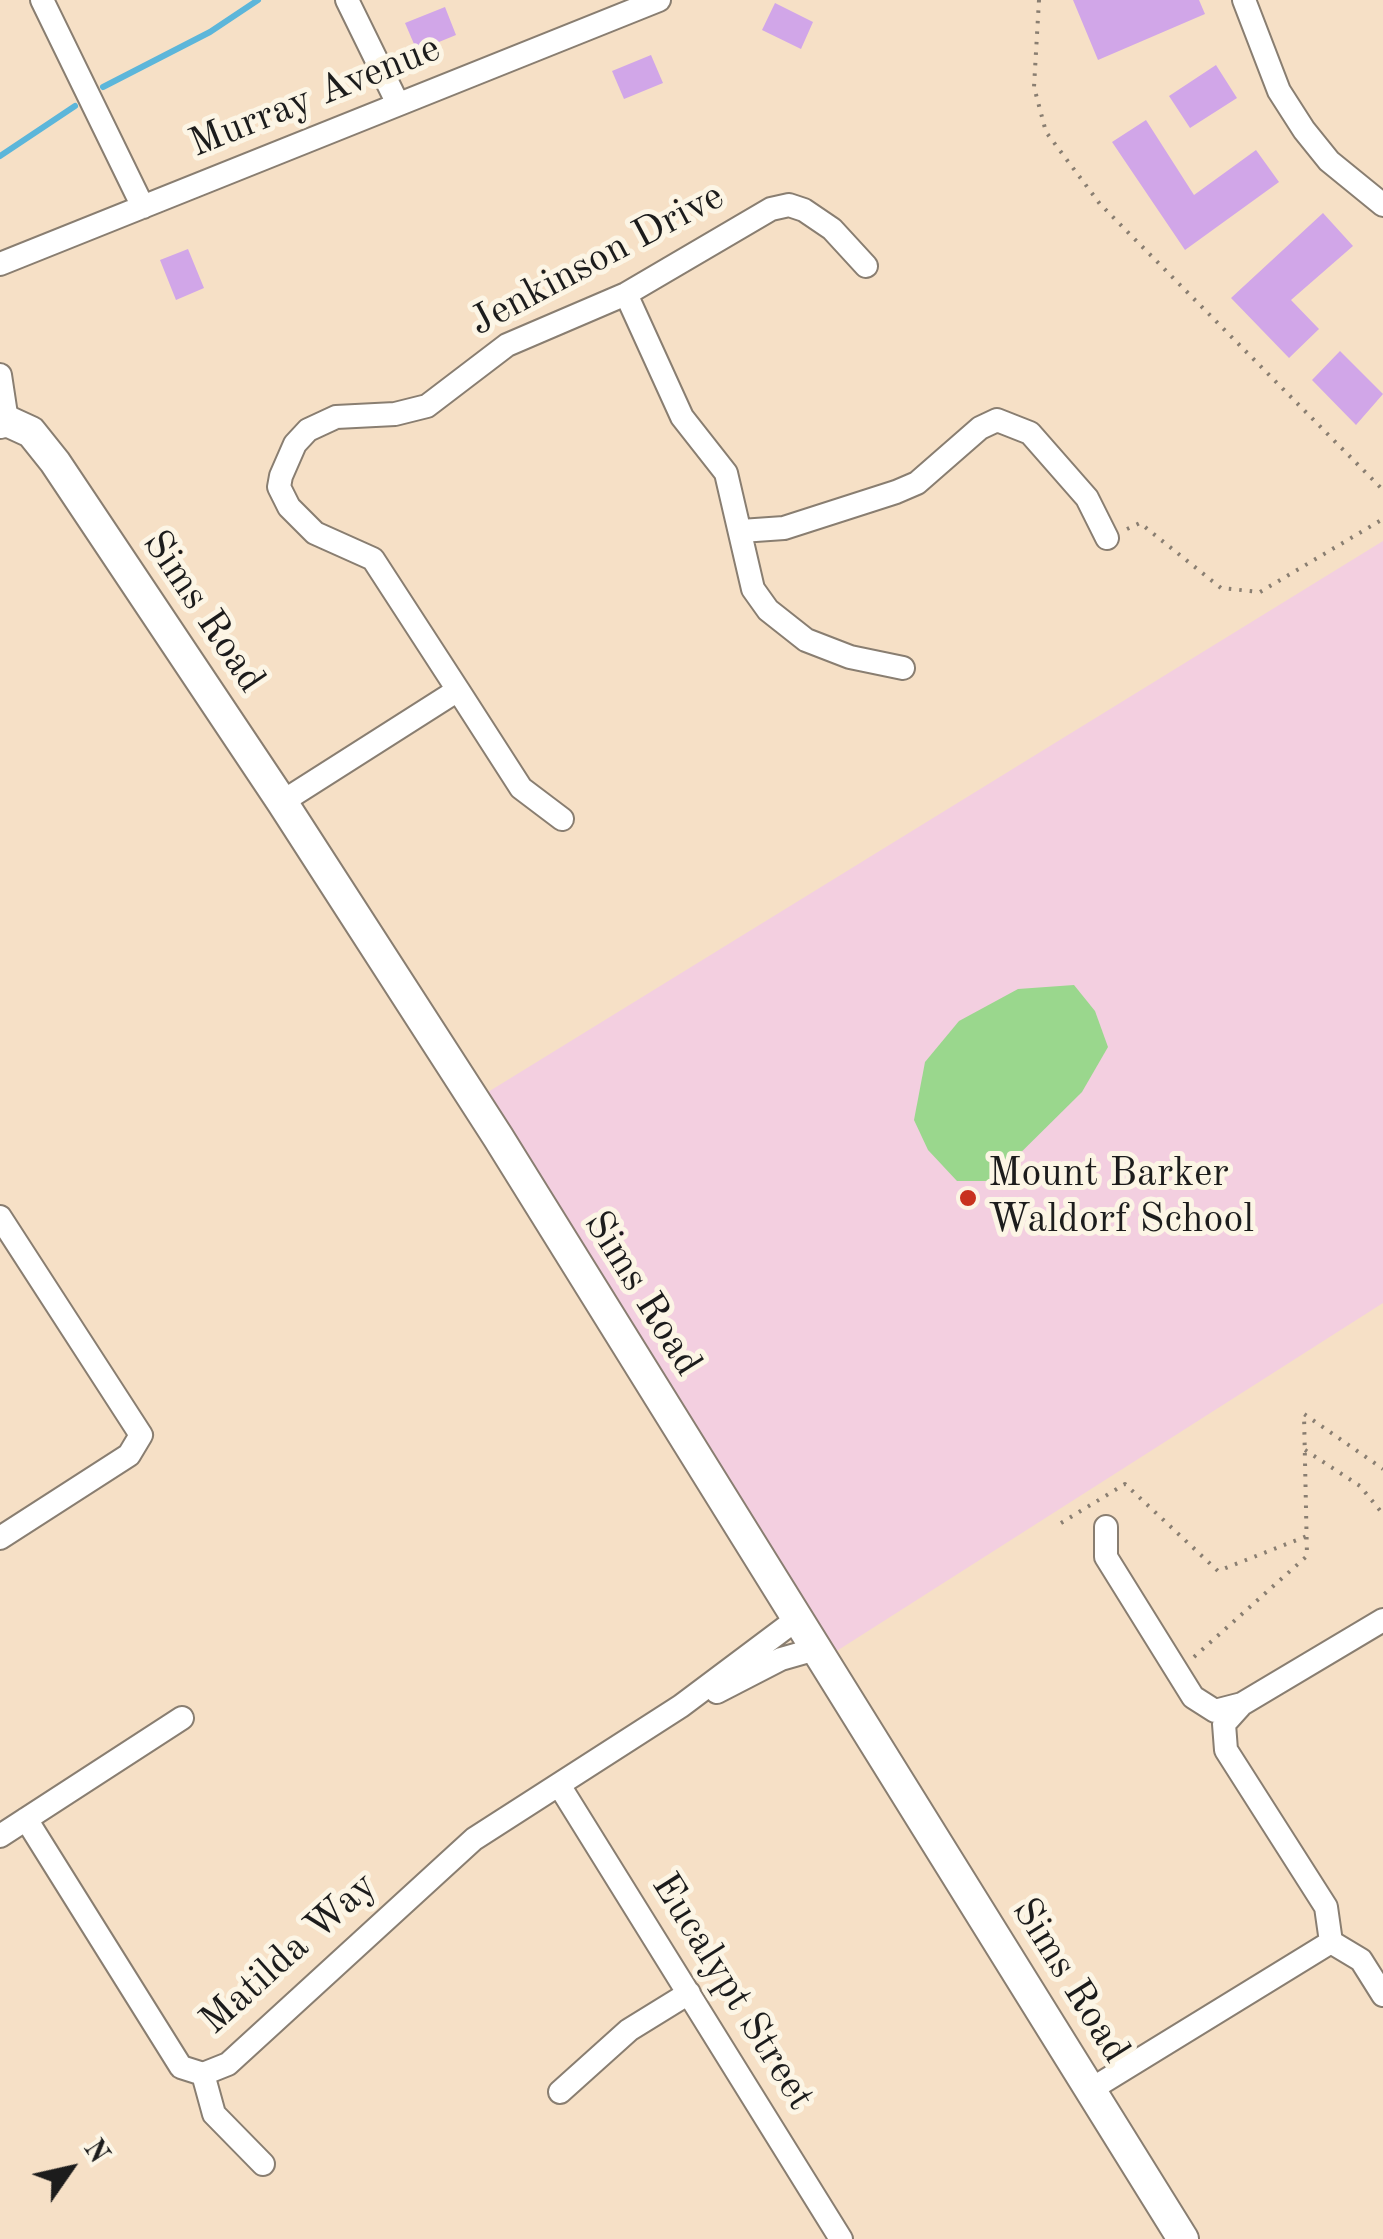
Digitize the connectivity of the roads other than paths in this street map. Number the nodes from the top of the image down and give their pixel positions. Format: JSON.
{"nodes":[{"id":1,"x":42,"y":0,"type":"edge"},
{"id":2,"x":347,"y":0,"type":"edge"},
{"id":3,"x":659,"y":0,"type":"edge"},
{"id":4,"x":1244,"y":0,"type":"edge"},
{"id":5,"x":398,"y":104,"type":"junction"},
{"id":6,"x":1383,"y":205,"type":"edge"},
{"id":7,"x":143,"y":207,"type":"junction"},
{"id":8,"x":0,"y":264,"type":"edge"},
{"id":9,"x":866,"y":266,"type":"dead end"},
{"id":10,"x":626,"y":294,"type":"junction"},
{"id":11,"x":0,"y":375,"type":"edge"},
{"id":12,"x":3,"y":422,"type":"edge"},
{"id":13,"x":741,"y":531,"type":"junction"},
{"id":14,"x":1107,"y":538,"type":"road end"},
{"id":15,"x":903,"y":668,"type":"dead end"},
{"id":16,"x":458,"y":690,"type":"junction"},
{"id":17,"x":282,"y":802,"type":"junction"},
{"id":18,"x":562,"y":819,"type":"dead end"},
{"id":19,"x":0,"y":1217,"type":"edge"},
{"id":20,"x":1106,"y":1526,"type":"dead end"},
{"id":21,"x":0,"y":1538,"type":"edge"},
{"id":22,"x":798,"y":1619,"type":"junction"},
{"id":23,"x":1383,"y":1620,"type":"edge"},
{"id":24,"x":816,"y":1649,"type":"junction"},
{"id":25,"x":1242,"y":1704,"type":"junction"},
{"id":26,"x":681,"y":1706,"type":"junction"},
{"id":27,"x":182,"y":1718,"type":"dead end"},
{"id":28,"x":559,"y":1784,"type":"junction"},
{"id":29,"x":26,"y":1819,"type":"junction"},
{"id":30,"x":0,"y":1836,"type":"edge"},
{"id":31,"x":1331,"y":1942,"type":"junction"},
{"id":32,"x":688,"y":1993,"type":"junction"},
{"id":33,"x":1383,"y":1995,"type":"edge"},
{"id":34,"x":204,"y":2074,"type":"junction"},
{"id":35,"x":1090,"y":2090,"type":"junction"},
{"id":36,"x":560,"y":2092,"type":"dead end"},
{"id":37,"x":263,"y":2164,"type":"dead end"},
{"id":38,"x":842,"y":2239,"type":"edge"},
{"id":39,"x":1182,"y":2239,"type":"edge"}],
"edges":[{"from":1,"to":7,"type":"street"},
{"from":2,"to":5,"type":"street"},
{"from":3,"to":5,"type":"street","name":"Murray Avenue"},
{"from":4,"to":6,"type":"street"},
{"from":5,"to":7,"type":"street","name":"Murray Avenue"},
{"from":7,"to":8,"type":"street","name":"Murray Avenue"},
{"from":9,"to":10,"type":"street","name":"Jenkinson Drive"},
{"from":10,"to":13,"type":"street"},
{"from":10,"to":16,"type":"street","name":"Jenkinson Drive"},
{"from":11,"to":12,"type":"street"},
{"from":12,"to":17,"type":"street","name":"Sims Road"},
{"from":13,"to":14,"type":"street"},
{"from":13,"to":15,"type":"street"},
{"from":16,"to":17,"type":"street"},
{"from":16,"to":18,"type":"street","name":"Jenkinson Drive"},
{"from":17,"to":22,"type":"street","name":"Sims Road"},
{"from":19,"to":21,"type":"street"},
{"from":20,"to":25,"type":"street"},
{"from":22,"to":24,"type":"street","name":"Sims Road"},
{"from":22,"to":26,"type":"street","name":"Matilda Way"},
{"from":23,"to":25,"type":"street"},
{"from":24,"to":26,"type":"street","name":"Matilda Way"},
{"from":24,"to":35,"type":"street","name":"Sims Road"},
{"from":25,"to":31,"type":"street"},
{"from":26,"to":28,"type":"street","name":"Matilda Way"},
{"from":27,"to":29,"type":"street"},
{"from":28,"to":32,"type":"street","name":"Eucalypt Street"},
{"from":28,"to":34,"type":"street","name":"Matilda Way"},
{"from":29,"to":30,"type":"street"},
{"from":29,"to":34,"type":"street","name":"Matilda Way"},
{"from":31,"to":33,"type":"street"},
{"from":31,"to":35,"type":"street"},
{"from":32,"to":36,"type":"street"},
{"from":32,"to":38,"type":"street","name":"Eucalypt Street"},
{"from":34,"to":37,"type":"street"},
{"from":35,"to":39,"type":"street","name":"Sims Road"}]}
